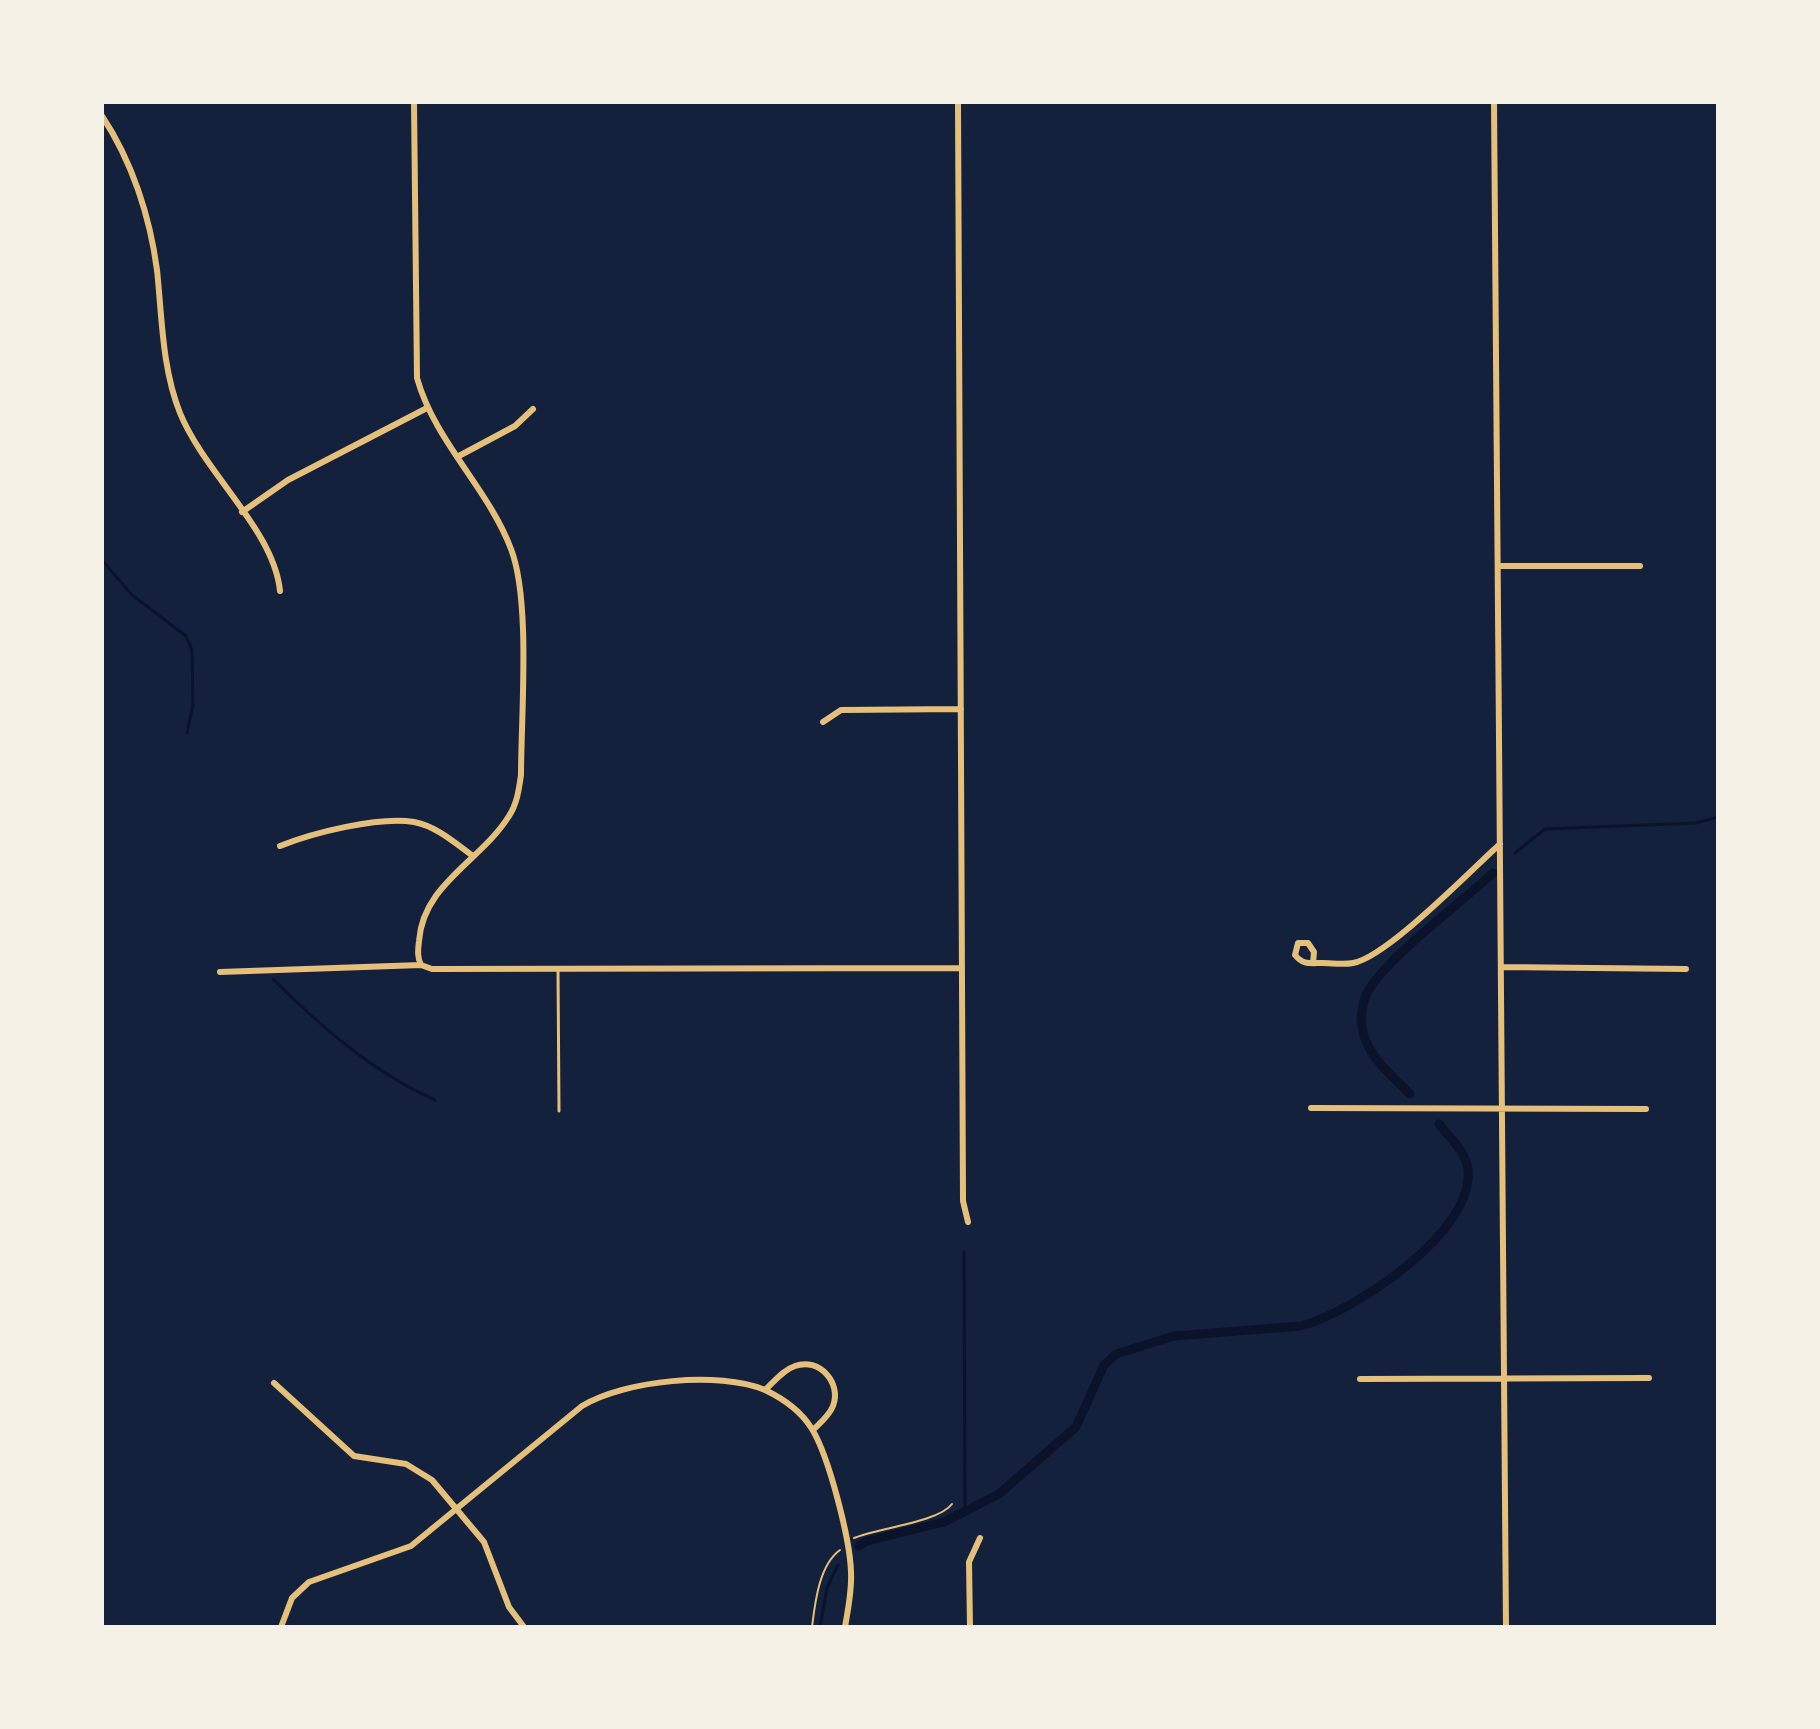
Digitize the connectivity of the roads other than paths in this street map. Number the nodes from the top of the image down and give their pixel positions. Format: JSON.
{"nodes":[{"id":1,"x":414,"y":102,"type":"edge"},
{"id":2,"x":958,"y":102,"type":"edge"},
{"id":3,"x":1494,"y":102,"type":"edge"},
{"id":4,"x":102,"y":116,"type":"edge"},
{"id":5,"x":427,"y":408,"type":"junction"},
{"id":6,"x":533,"y":409,"type":"dead end"},
{"id":7,"x":457,"y":457,"type":"junction"},
{"id":8,"x":242,"y":512,"type":"junction"},
{"id":9,"x":1498,"y":566,"type":"junction"},
{"id":10,"x":1640,"y":566,"type":"dead end"},
{"id":11,"x":280,"y":591,"type":"dead end"},
{"id":12,"x":961,"y":709,"type":"junction"},
{"id":13,"x":823,"y":722,"type":"dead end"},
{"id":14,"x":1500,"y":844,"type":"junction"},
{"id":15,"x":280,"y":846,"type":"dead end"},
{"id":16,"x":473,"y":856,"type":"junction"},
{"id":17,"x":1313,"y":963,"type":"dead end"},
{"id":18,"x":421,"y":965,"type":"junction"},
{"id":19,"x":1501,"y":967,"type":"junction"},
{"id":20,"x":962,"y":968,"type":"junction"},
{"id":21,"x":1686,"y":969,"type":"dead end"},
{"id":22,"x":558,"y":970,"type":"junction"},
{"id":23,"x":220,"y":972,"type":"dead end"},
{"id":24,"x":1311,"y":1108,"type":"dead end"},
{"id":25,"x":1502,"y":1108,"type":"junction"},
{"id":26,"x":1646,"y":1109,"type":"dead end"},
{"id":27,"x":559,"y":1111,"type":"dead end"},
{"id":28,"x":968,"y":1222,"type":"dead end"},
{"id":29,"x":1649,"y":1378,"type":"dead end"},
{"id":30,"x":1360,"y":1379,"type":"dead end"},
{"id":31,"x":1504,"y":1379,"type":"junction"},
{"id":32,"x":274,"y":1383,"type":"dead end"},
{"id":33,"x":765,"y":1390,"type":"junction"},
{"id":34,"x":813,"y":1430,"type":"junction"},
{"id":35,"x":457,"y":1509,"type":"junction"},
{"id":36,"x":980,"y":1538,"type":"dead end"},
{"id":37,"x":281,"y":1627,"type":"edge"},
{"id":38,"x":524,"y":1627,"type":"edge"},
{"id":39,"x":845,"y":1627,"type":"edge"},
{"id":40,"x":970,"y":1627,"type":"edge"},
{"id":41,"x":1506,"y":1627,"type":"edge"}],
"edges":[{"from":1,"to":5,"type":"street"},
{"from":2,"to":12,"type":"street"},
{"from":3,"to":9,"type":"street"},
{"from":4,"to":8,"type":"street"},
{"from":5,"to":7,"type":"street"},
{"from":5,"to":8,"type":"street"},
{"from":6,"to":7,"type":"street"},
{"from":7,"to":16,"type":"street"},
{"from":8,"to":11,"type":"street"},
{"from":9,"to":10,"type":"street"},
{"from":9,"to":14,"type":"street"},
{"from":12,"to":13,"type":"street"},
{"from":12,"to":20,"type":"street"},
{"from":14,"to":17,"type":"street"},
{"from":14,"to":19,"type":"street"},
{"from":15,"to":16,"type":"street"},
{"from":16,"to":18,"type":"street"},
{"from":18,"to":22,"type":"street"},
{"from":18,"to":23,"type":"street"},
{"from":19,"to":21,"type":"street"},
{"from":19,"to":25,"type":"street"},
{"from":20,"to":22,"type":"street"},
{"from":20,"to":28,"type":"street"},
{"from":22,"to":27,"type":"lane"},
{"from":24,"to":25,"type":"street"},
{"from":25,"to":26,"type":"street"},
{"from":25,"to":31,"type":"street"},
{"from":29,"to":31,"type":"street"},
{"from":30,"to":31,"type":"street"},
{"from":31,"to":41,"type":"street"},
{"from":32,"to":35,"type":"street"},
{"from":33,"to":34,"type":"street"},
{"from":33,"to":34,"type":"street"},
{"from":33,"to":35,"type":"street"},
{"from":34,"to":39,"type":"street"},
{"from":35,"to":37,"type":"street"},
{"from":35,"to":38,"type":"street"},
{"from":36,"to":40,"type":"street"}]}
